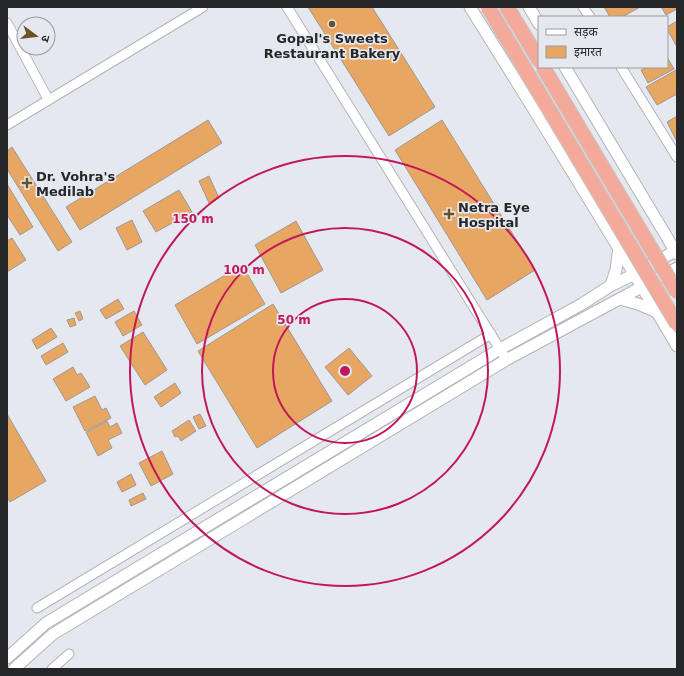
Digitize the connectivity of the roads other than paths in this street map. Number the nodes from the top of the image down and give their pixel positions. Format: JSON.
{"nodes":[{"id":1,"x":203,"y":7,"type":"edge"},
{"id":2,"x":287,"y":7,"type":"edge"},
{"id":3,"x":470,"y":7,"type":"edge"},
{"id":4,"x":488,"y":7,"type":"edge"},
{"id":5,"x":507,"y":7,"type":"edge"},
{"id":6,"x":529,"y":7,"type":"edge"},
{"id":7,"x":583,"y":7,"type":"edge"},
{"id":8,"x":589,"y":16,"type":"edge"},
{"id":9,"x":538,"y":22,"type":"edge"},
{"id":10,"x":7,"y":23,"type":"edge"},
{"id":11,"x":538,"y":58,"type":"edge"},
{"id":12,"x":544,"y":68,"type":"edge"},
{"id":13,"x":566,"y":68,"type":"edge"},
{"id":14,"x":622,"y":68,"type":"edge"},
{"id":15,"x":48,"y":100,"type":"junction"},
{"id":16,"x":7,"y":125,"type":"edge"},
{"id":17,"x":677,"y":157,"type":"edge"},
{"id":18,"x":618,"y":247,"type":"junction"},
{"id":19,"x":676,"y":252,"type":"edge"},
{"id":20,"x":677,"y":268,"type":"edge"},
{"id":21,"x":635,"y":274,"type":"junction"},
{"id":22,"x":611,"y":285,"type":"junction"},
{"id":23,"x":642,"y":287,"type":"junction"},
{"id":24,"x":677,"y":292,"type":"edge"},
{"id":25,"x":620,"y":298,"type":"junction"},
{"id":26,"x":657,"y":312,"type":"junction"},
{"id":27,"x":677,"y":324,"type":"edge"},
{"id":28,"x":491,"y":334,"type":"junction"},
{"id":29,"x":677,"y":346,"type":"edge"},
{"id":30,"x":500,"y":349,"type":"junction"},
{"id":31,"x":506,"y":360,"type":"junction"},
{"id":32,"x":37,"y":608,"type":"dead end"},
{"id":33,"x":69,"y":654,"type":"dead end"},
{"id":34,"x":7,"y":658,"type":"edge"},
{"id":35,"x":14,"y":669,"type":"edge"},
{"id":36,"x":52,"y":669,"type":"edge"}],
"edges":[{"from":1,"to":15,"type":"street"},
{"from":2,"to":28,"type":"street"},
{"from":3,"to":18,"type":"street"},
{"from":4,"to":27,"type":"highway","bridge":true},
{"from":5,"to":11,"type":"highway"},
{"from":6,"to":9,"type":"street"},
{"from":7,"to":8,"type":"street"},
{"from":10,"to":15,"type":"street"},
{"from":12,"to":24,"type":"highway","bridge":true},
{"from":13,"to":19,"type":"street"},
{"from":14,"to":17,"type":"street"},
{"from":15,"to":16,"type":"street"},
{"from":18,"to":21,"type":"street"},
{"from":18,"to":22,"type":"street"},
{"from":19,"to":21,"type":"street"},
{"from":20,"to":23,"type":"street"},
{"from":21,"to":22,"type":"street"},
{"from":21,"to":23,"type":"street"},
{"from":22,"to":30,"type":"street"},
{"from":23,"to":25,"type":"street"},
{"from":23,"to":26,"type":"street"},
{"from":25,"to":26,"type":"street"},
{"from":25,"to":31,"type":"street"},
{"from":26,"to":29,"type":"street"},
{"from":28,"to":30,"type":"street"},
{"from":28,"to":32,"type":"street"},
{"from":30,"to":31,"type":"street"},
{"from":30,"to":34,"type":"street"},
{"from":31,"to":35,"type":"street"},
{"from":33,"to":36,"type":"street"}]}
